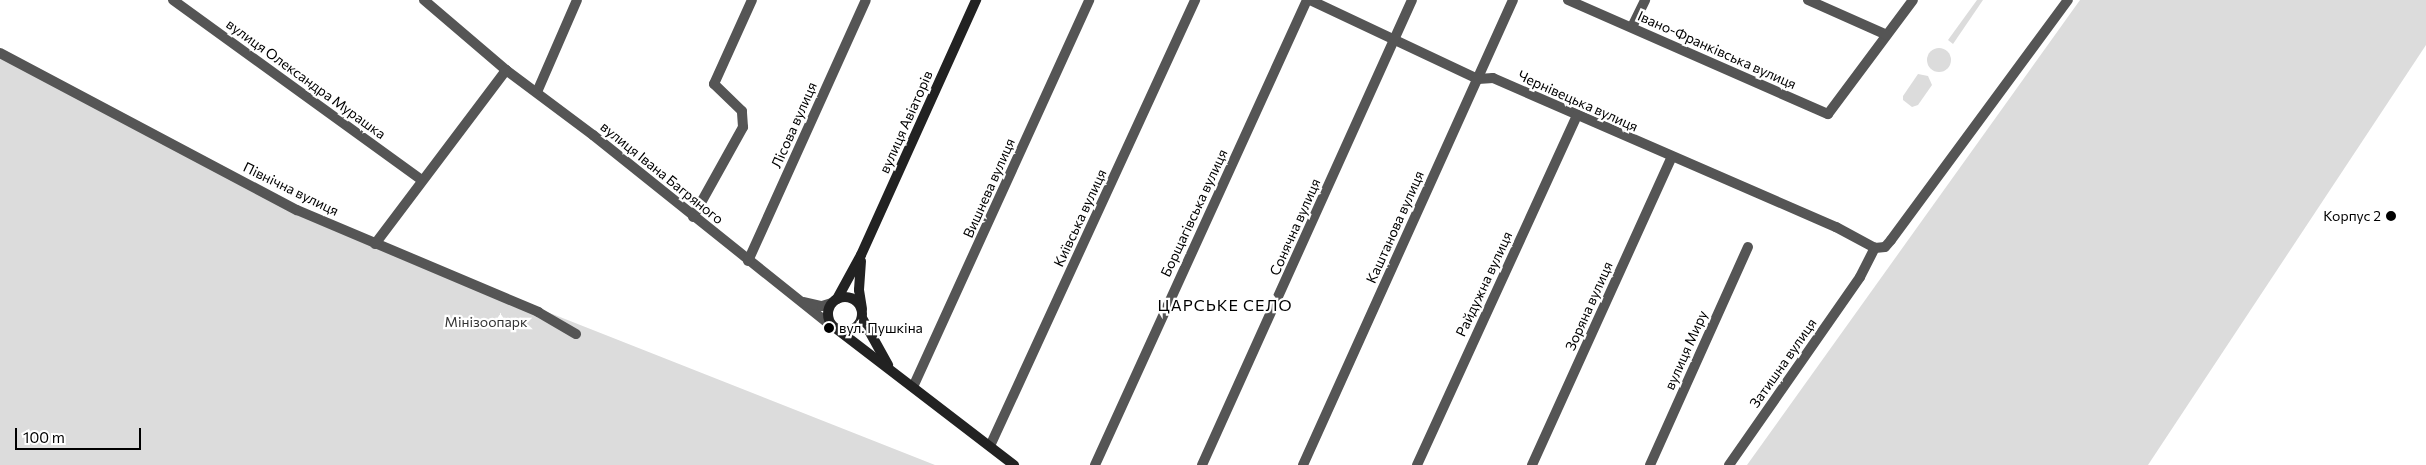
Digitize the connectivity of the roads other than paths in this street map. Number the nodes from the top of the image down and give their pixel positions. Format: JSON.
{"nodes":[{"id":1,"x":173,"y":0,"type":"edge"},
{"id":2,"x":424,"y":0,"type":"edge"},
{"id":3,"x":577,"y":0,"type":"edge"},
{"id":4,"x":752,"y":0,"type":"edge"},
{"id":5,"x":866,"y":0,"type":"edge"},
{"id":6,"x":976,"y":0,"type":"edge"},
{"id":7,"x":1089,"y":0,"type":"edge"},
{"id":8,"x":1195,"y":0,"type":"edge"},
{"id":9,"x":1308,"y":0,"type":"edge"},
{"id":10,"x":1412,"y":0,"type":"edge"},
{"id":11,"x":1513,"y":0,"type":"edge"},
{"id":12,"x":1568,"y":0,"type":"edge"},
{"id":13,"x":1645,"y":0,"type":"edge"},
{"id":14,"x":1808,"y":0,"type":"edge"},
{"id":15,"x":1912,"y":0,"type":"edge"},
{"id":16,"x":2068,"y":0,"type":"edge"},
{"id":17,"x":1632,"y":27,"type":"junction"},
{"id":18,"x":1888,"y":35,"type":"junction"},
{"id":19,"x":1394,"y":39,"type":"junction"},
{"id":20,"x":0,"y":53,"type":"edge"},
{"id":21,"x":506,"y":70,"type":"junction"},
{"id":22,"x":1478,"y":78,"type":"junction"},
{"id":23,"x":537,"y":92,"type":"junction"},
{"id":24,"x":1577,"y":115,"type":"junction"},
{"id":25,"x":1671,"y":158,"type":"junction"},
{"id":26,"x":422,"y":180,"type":"junction"},
{"id":27,"x":692,"y":217,"type":"junction"},
{"id":28,"x":376,"y":244,"type":"junction"},
{"id":29,"x":1748,"y":247,"type":"dead end"},
{"id":30,"x":1875,"y":248,"type":"junction"},
{"id":31,"x":861,"y":255,"type":"junction"},
{"id":32,"x":748,"y":261,"type":"junction"},
{"id":33,"x":798,"y":300,"type":"junction"},
{"id":34,"x":834,"y":301,"type":"junction"},
{"id":35,"x":862,"y":314,"type":"junction"},
{"id":36,"x":836,"y":329,"type":"junction"},
{"id":37,"x":576,"y":334,"type":"dead end"},
{"id":38,"x":892,"y":370,"type":"junction"},
{"id":39,"x":912,"y":387,"type":"junction"},
{"id":40,"x":990,"y":446,"type":"junction"},
{"id":41,"x":1014,"y":465,"type":"edge"},
{"id":42,"x":1095,"y":465,"type":"edge"},
{"id":43,"x":1202,"y":465,"type":"edge"},
{"id":44,"x":1303,"y":465,"type":"edge"},
{"id":45,"x":1417,"y":465,"type":"edge"},
{"id":46,"x":1532,"y":465,"type":"edge"},
{"id":47,"x":1650,"y":465,"type":"edge"},
{"id":48,"x":1729,"y":465,"type":"edge"}],
"edges":[{"from":1,"to":26,"type":"street","name":"вулиця Олександра Мурашка"},
{"from":2,"to":21,"type":"street","name":"вулиця Івана Багряного"},
{"from":3,"to":23,"type":"street"},
{"from":4,"to":27,"type":"street"},
{"from":5,"to":32,"type":"street","name":"Лісова вулиця"},
{"from":6,"to":31,"type":"main road","name":"вулиця Авіаторів"},
{"from":7,"to":39,"type":"street","name":"Вишнева вулиця"},
{"from":8,"to":40,"type":"street","name":"Київська вулиця"},
{"from":9,"to":19,"type":"street","name":"Чернівецька вулиця"},
{"from":9,"to":42,"type":"street","name":"Борщагівська вулиця"},
{"from":10,"to":19,"type":"street","name":"Сонячна вулиця"},
{"from":11,"to":22,"type":"street","name":"Каштанова вулиця"},
{"from":12,"to":17,"type":"street","name":"Івано-Франківська вулиця"},
{"from":13,"to":17,"type":"street"},
{"from":14,"to":18,"type":"street"},
{"from":15,"to":18,"type":"street"},
{"from":16,"to":30,"type":"street"},
{"from":17,"to":18,"type":"street","name":"Івано-Франківська вулиця"},
{"from":19,"to":22,"type":"street","name":"Чернівецька вулиця"},
{"from":19,"to":43,"type":"street","name":"Сонячна вулиця"},
{"from":20,"to":28,"type":"street","name":"Північна вулиця"},
{"from":21,"to":23,"type":"street","name":"вулиця Івана Багряного"},
{"from":21,"to":26,"type":"street"},
{"from":22,"to":24,"type":"street","name":"Чернівецька вулиця"},
{"from":22,"to":44,"type":"street","name":"Каштанова вулиця"},
{"from":23,"to":27,"type":"street","name":"вулиця Івана Багряного"},
{"from":24,"to":25,"type":"street","name":"Чернівецька вулиця"},
{"from":24,"to":45,"type":"street","name":"Райдужна вулиця"},
{"from":25,"to":30,"type":"street","name":"Чернівецька вулиця"},
{"from":25,"to":46,"type":"street","name":"Зоряна вулиця"},
{"from":26,"to":28,"type":"street"},
{"from":27,"to":32,"type":"street","name":"вулиця Івана Багряного"},
{"from":28,"to":37,"type":"street","name":"Північна вулиця"},
{"from":29,"to":47,"type":"street","name":"вулиця Миру"},
{"from":30,"to":48,"type":"street","name":"Затишна вулиця"},
{"from":31,"to":34,"type":"main road","name":"вулиця Авіаторів"},
{"from":31,"to":35,"type":"main road","name":"вулиця Авіаторів"},
{"from":32,"to":33,"type":"street","name":"вулиця Івана Багряного"},
{"from":33,"to":34,"type":"street","name":"вулиця Івана Багряного"},
{"from":33,"to":36,"type":"street","name":"вулиця Івана Багряного"},
{"from":34,"to":35,"type":"main road"},
{"from":34,"to":36,"type":"main road"},
{"from":35,"to":36,"type":"main road"},
{"from":35,"to":38,"type":"main road","name":"вулиця Івана Багряного"},
{"from":36,"to":38,"type":"main road","name":"вулиця Івана Багряного"},
{"from":38,"to":39,"type":"main road","name":"вулиця Івана Багряного"},
{"from":39,"to":40,"type":"main road","name":"вулиця Івана Багряного"},
{"from":40,"to":41,"type":"main road","name":"вулиця Івана Багряного"}]}
